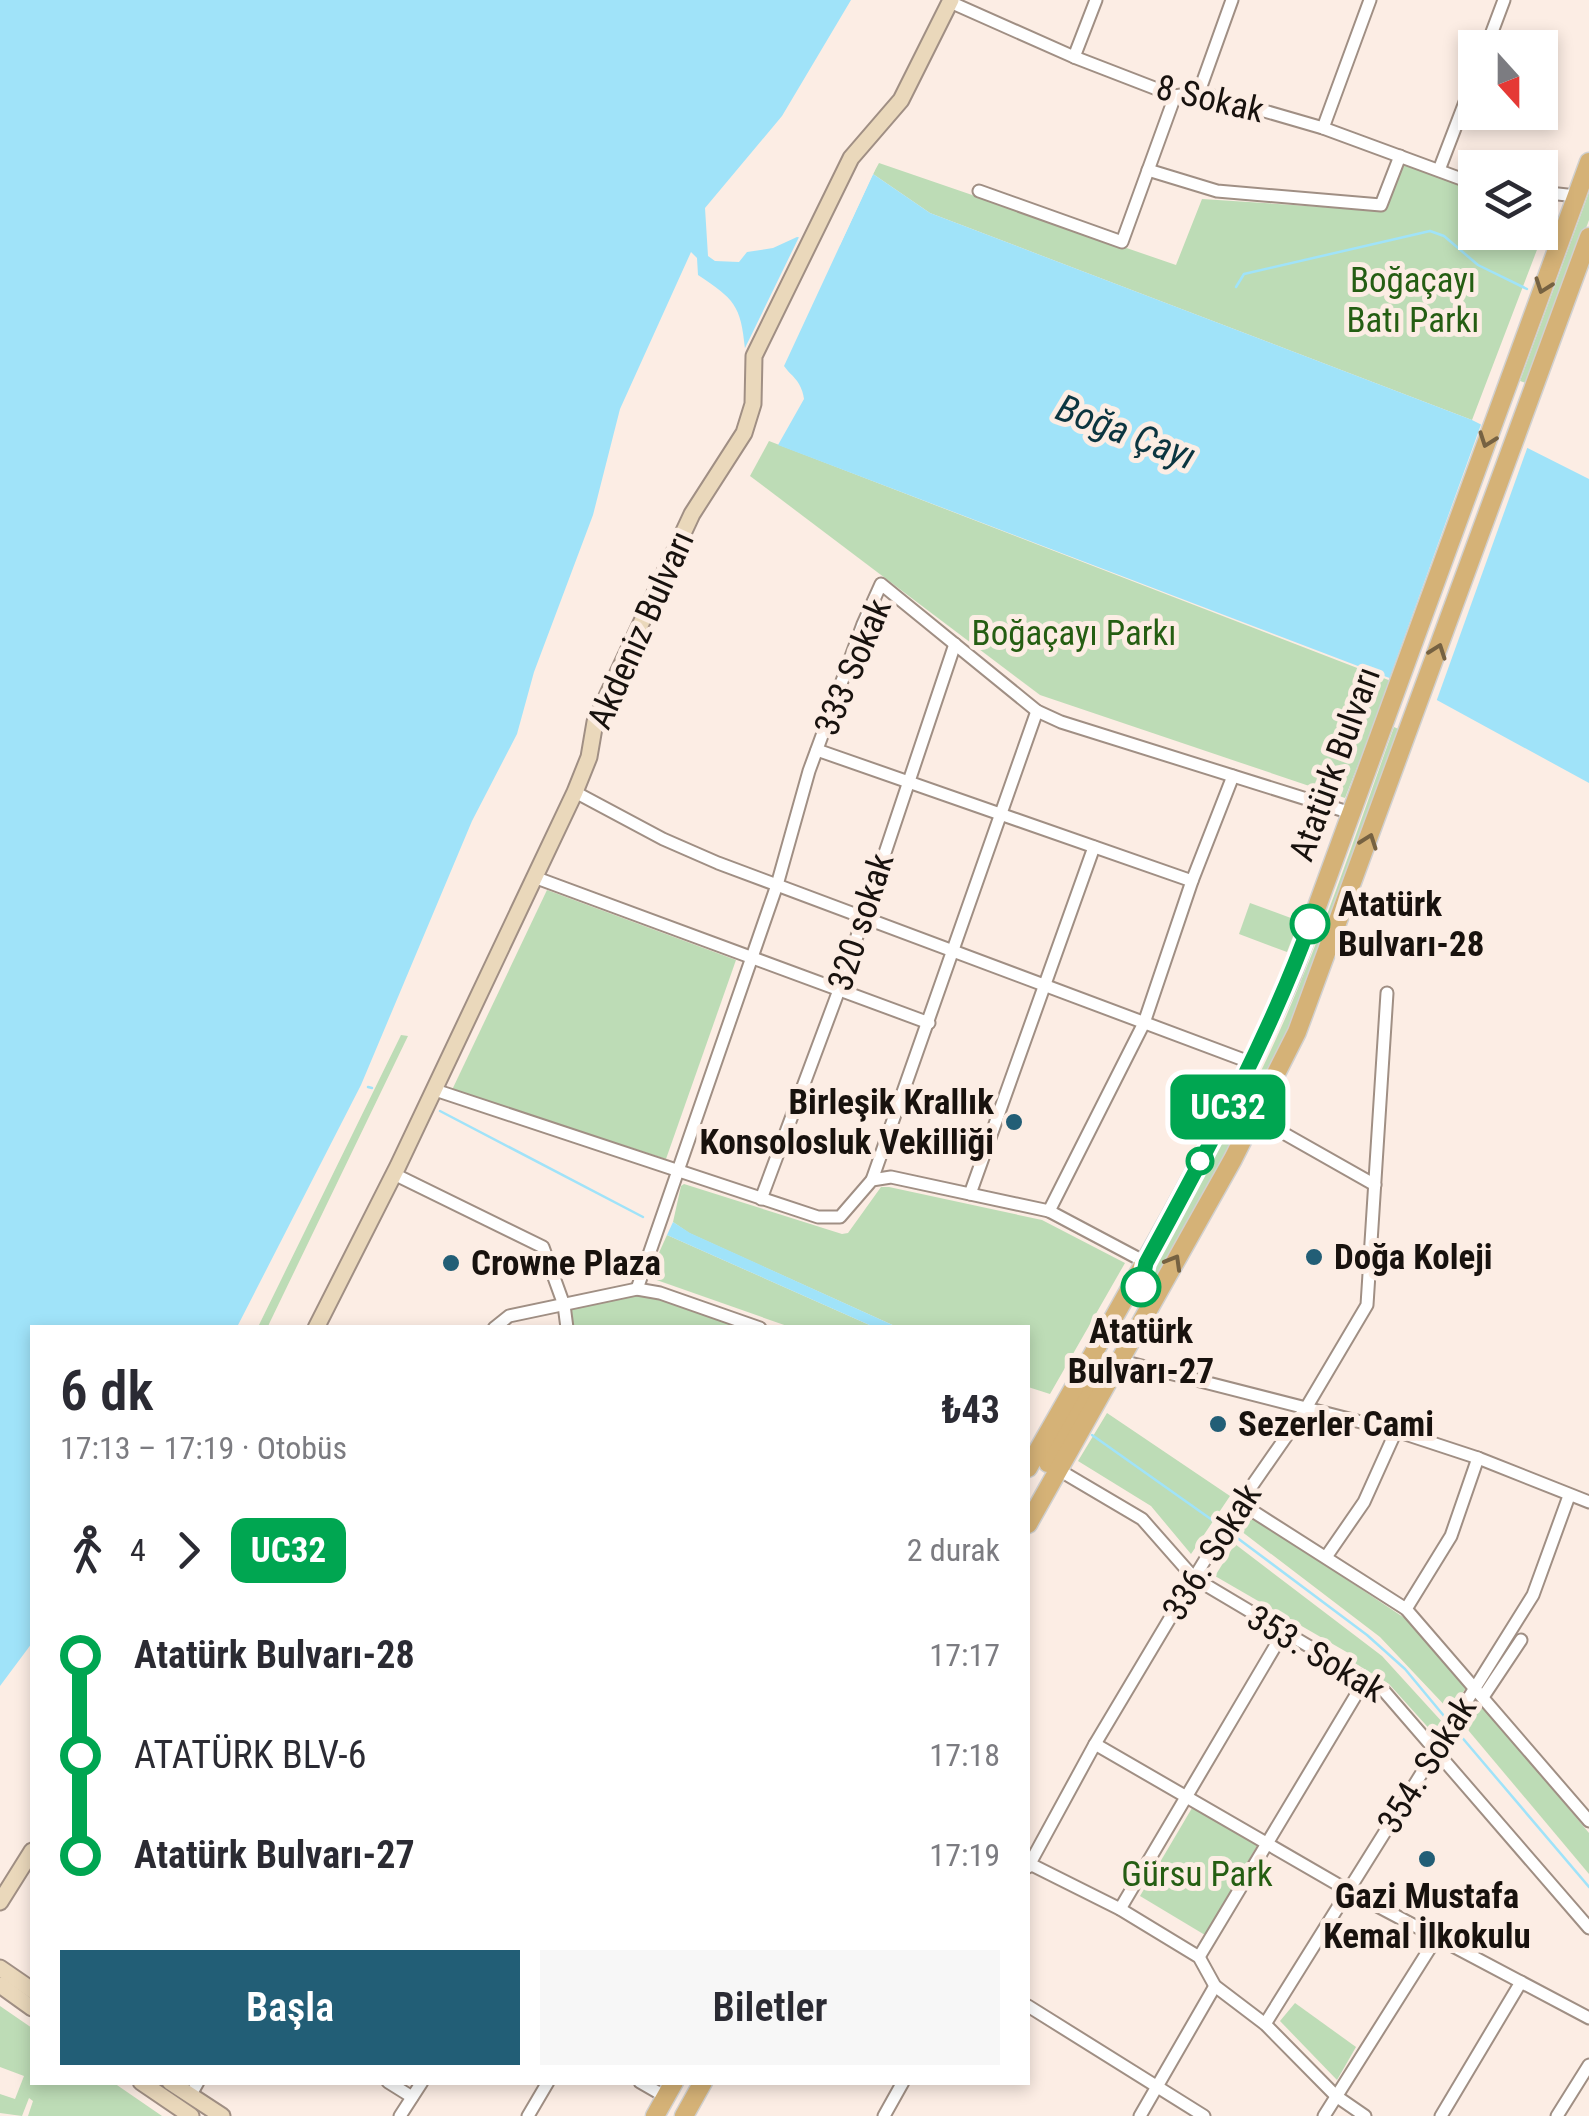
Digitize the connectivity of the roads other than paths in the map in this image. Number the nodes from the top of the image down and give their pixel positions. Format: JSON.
{"nodes":[{"id":1,"x":1096,"y":0,"type":"edge"},
{"id":2,"x":1232,"y":0,"type":"edge"},
{"id":3,"x":1370,"y":0,"type":"edge"},
{"id":4,"x":1504,"y":0,"type":"edge"},
{"id":5,"x":950,"y":1,"type":"edge"},
{"id":6,"x":1493,"y":30,"type":"edge"},
{"id":7,"x":1074,"y":58,"type":"junction"},
{"id":8,"x":1199,"y":92,"type":"junction"},
{"id":9,"x":1175,"y":96,"type":"junction"},
{"id":10,"x":1458,"y":120,"type":"edge"},
{"id":11,"x":1323,"y":128,"type":"junction"},
{"id":12,"x":1400,"y":156,"type":"junction"},
{"id":13,"x":1589,"y":162,"type":"edge"},
{"id":14,"x":1148,"y":170,"type":"junction"},
{"id":15,"x":1439,"y":170,"type":"junction"},
{"id":16,"x":1458,"y":177,"type":"edge"},
{"id":17,"x":979,"y":191,"type":"dead end"},
{"id":18,"x":1558,"y":194,"type":"edge"},
{"id":19,"x":1576,"y":196,"type":"junction"},
{"id":20,"x":1589,"y":237,"type":"edge"},
{"id":21,"x":955,"y":644,"type":"junction"},
{"id":22,"x":1037,"y":710,"type":"junction"},
{"id":23,"x":817,"y":750,"type":"junction"},
{"id":24,"x":1233,"y":776,"type":"junction"},
{"id":25,"x":907,"y":781,"type":"junction"},
{"id":26,"x":575,"y":792,"type":"junction"},
{"id":27,"x":1351,"y":813,"type":"junction"},
{"id":28,"x":999,"y":814,"type":"junction"},
{"id":29,"x":1094,"y":847,"type":"junction"},
{"id":30,"x":534,"y":877,"type":"junction"},
{"id":31,"x":1192,"y":881,"type":"junction"},
{"id":32,"x":777,"y":885,"type":"junction"},
{"id":33,"x":864,"y":916,"type":"junction"},
{"id":34,"x":955,"y":951,"type":"junction"},
{"id":35,"x":751,"y":959,"type":"junction"},
{"id":36,"x":1047,"y":986,"type":"junction"},
{"id":37,"x":839,"y":990,"type":"junction"},
{"id":38,"x":1387,"y":993,"type":"dead end"},
{"id":39,"x":929,"y":1024,"type":"junction"},
{"id":40,"x":1144,"y":1024,"type":"junction"},
{"id":41,"x":1252,"y":1063,"type":"junction"},
{"id":42,"x":434,"y":1090,"type":"junction"},
{"id":43,"x":1255,"y":1117,"type":"junction"},
{"id":44,"x":675,"y":1172,"type":"junction"},
{"id":45,"x":394,"y":1174,"type":"junction"},
{"id":46,"x":872,"y":1180,"type":"junction"},
{"id":47,"x":1375,"y":1185,"type":"junction"},
{"id":48,"x":970,"y":1194,"type":"junction"},
{"id":49,"x":761,"y":1199,"type":"junction"},
{"id":50,"x":1049,"y":1211,"type":"junction"},
{"id":51,"x":1146,"y":1263,"type":"junction"},
{"id":52,"x":636,"y":1290,"type":"junction"},
{"id":53,"x":324,"y":1300,"type":"junction"},
{"id":54,"x":564,"y":1305,"type":"junction"},
{"id":55,"x":307,"y":1325,"type":"edge"},
{"id":56,"x":317,"y":1325,"type":"edge"},
{"id":57,"x":498,"y":1325,"type":"edge"},
{"id":58,"x":567,"y":1325,"type":"edge"},
{"id":59,"x":752,"y":1325,"type":"edge"},
{"id":60,"x":1118,"y":1360,"type":"junction"},
{"id":61,"x":1306,"y":1408,"type":"junction"},
{"id":62,"x":1396,"y":1431,"type":"junction"},
{"id":63,"x":1478,"y":1458,"type":"junction"},
{"id":64,"x":1039,"y":1462,"type":"edge"},
{"id":65,"x":1569,"y":1496,"type":"junction"},
{"id":66,"x":1589,"y":1502,"type":"edge"},
{"id":67,"x":1240,"y":1503,"type":"junction"},
{"id":68,"x":1030,"y":1513,"type":"edge"},
{"id":69,"x":1326,"y":1557,"type":"junction"},
{"id":70,"x":1194,"y":1578,"type":"junction"},
{"id":71,"x":1406,"y":1610,"type":"junction"},
{"id":72,"x":1283,"y":1633,"type":"junction"},
{"id":73,"x":1522,"y":1640,"type":"dead end"},
{"id":74,"x":1365,"y":1680,"type":"junction"},
{"id":75,"x":1479,"y":1692,"type":"junction"},
{"id":76,"x":1095,"y":1744,"type":"junction"},
{"id":77,"x":1437,"y":1750,"type":"junction"},
{"id":78,"x":1186,"y":1797,"type":"junction"},
{"id":79,"x":1589,"y":1821,"type":"edge"},
{"id":80,"x":1268,"y":1843,"type":"junction"},
{"id":81,"x":30,"y":1856,"type":"edge"},
{"id":82,"x":1030,"y":1860,"type":"edge"},
{"id":83,"x":1030,"y":1865,"type":"edge"},
{"id":84,"x":1349,"y":1891,"type":"junction"},
{"id":85,"x":0,"y":1902,"type":"edge"},
{"id":86,"x":1120,"y":1909,"type":"junction"},
{"id":87,"x":1589,"y":1928,"type":"edge"},
{"id":88,"x":1437,"y":1937,"type":"junction"},
{"id":89,"x":1199,"y":1958,"type":"junction"},
{"id":90,"x":0,"y":1968,"type":"edge"},
{"id":91,"x":1521,"y":1982,"type":"junction"},
{"id":92,"x":1215,"y":1986,"type":"junction"},
{"id":93,"x":2,"y":1988,"type":"edge"},
{"id":94,"x":30,"y":1989,"type":"edge"},
{"id":95,"x":30,"y":2007,"type":"edge"},
{"id":96,"x":1030,"y":2007,"type":"edge"},
{"id":97,"x":1589,"y":2018,"type":"edge"},
{"id":98,"x":1265,"y":2024,"type":"junction"},
{"id":99,"x":1589,"y":2065,"type":"edge"},
{"id":100,"x":147,"y":2085,"type":"edge"},
{"id":101,"x":393,"y":2085,"type":"edge"},
{"id":102,"x":420,"y":2085,"type":"edge"},
{"id":103,"x":546,"y":2085,"type":"edge"},
{"id":104,"x":701,"y":2085,"type":"edge"},
{"id":105,"x":901,"y":2085,"type":"edge"},
{"id":106,"x":1158,"y":2085,"type":"junction"},
{"id":107,"x":670,"y":2090,"type":"edge"},
{"id":108,"x":1336,"y":2096,"type":"junction"},
{"id":109,"x":412,"y":2097,"type":"junction"},
{"id":110,"x":187,"y":2104,"type":"edge"},
{"id":111,"x":222,"y":2116,"type":"edge"},
{"id":112,"x":400,"y":2116,"type":"edge"},
{"id":113,"x":528,"y":2116,"type":"edge"},
{"id":114,"x":655,"y":2116,"type":"edge"},
{"id":115,"x":684,"y":2116,"type":"edge"},
{"id":116,"x":884,"y":2116,"type":"edge"},
{"id":117,"x":1140,"y":2116,"type":"edge"},
{"id":118,"x":1204,"y":2116,"type":"edge"},
{"id":119,"x":1324,"y":2116,"type":"edge"},
{"id":120,"x":1365,"y":2116,"type":"edge"},
{"id":121,"x":1441,"y":2116,"type":"edge"},
{"id":122,"x":1558,"y":2116,"type":"edge"}],
"edges":[{"from":1,"to":7,"type":"street"},
{"from":2,"to":8,"type":"street"},
{"from":3,"to":11,"type":"street"},
{"from":4,"to":6,"type":"street"},
{"from":5,"to":7,"type":"street","name":"8 Sokak"},
{"from":5,"to":26,"type":"main road","name":"Akdeniz Bulvarı"},
{"from":7,"to":9,"type":"street","name":"8 Sokak"},
{"from":8,"to":9,"type":"street","name":"8 Sokak"},
{"from":8,"to":11,"type":"street","name":"8 Sokak"},
{"from":9,"to":14,"type":"street"},
{"from":10,"to":15,"type":"street"},
{"from":11,"to":12,"type":"street","name":"8 Sokak"},
{"from":12,"to":14,"type":"street"},
{"from":12,"to":15,"type":"street","name":"8 Sokak"},
{"from":13,"to":19,"type":"main road","name":"Atatürk Bulvarı"},
{"from":14,"to":17,"type":"street"},
{"from":15,"to":16,"type":"street","name":"8 Sokak"},
{"from":18,"to":19,"type":"street"},
{"from":19,"to":27,"type":"main road","name":"Atatürk Bulvarı","one_way":true},
{"from":43,"to":20,"type":"main road","name":"Atatürk Bulvarı","one_way":true},
{"from":21,"to":22,"type":"street","name":"333 Sokak"},
{"from":21,"to":23,"type":"street","name":"333 Sokak"},
{"from":21,"to":25,"type":"street","name":"320 sokak"},
{"from":22,"to":24,"type":"street","name":"333 Sokak"},
{"from":22,"to":28,"type":"street"},
{"from":23,"to":25,"type":"street"},
{"from":23,"to":32,"type":"street","name":"333 Sokak"},
{"from":24,"to":27,"type":"street","name":"333 Sokak"},
{"from":24,"to":31,"type":"street"},
{"from":25,"to":28,"type":"street"},
{"from":25,"to":33,"type":"street","name":"320 sokak"},
{"from":26,"to":30,"type":"main road","name":"Akdeniz Bulvarı"},
{"from":26,"to":32,"type":"street"},
{"from":27,"to":41,"type":"main road","name":"Atatürk Bulvarı"},
{"from":28,"to":29,"type":"street"},
{"from":28,"to":34,"type":"street"},
{"from":29,"to":31,"type":"street"},
{"from":29,"to":36,"type":"street"},
{"from":30,"to":35,"type":"street"},
{"from":30,"to":42,"type":"main road","name":"Akdeniz Bulvarı"},
{"from":31,"to":40,"type":"street"},
{"from":32,"to":33,"type":"street"},
{"from":32,"to":35,"type":"street","name":"333 Sokak"},
{"from":33,"to":34,"type":"street"},
{"from":33,"to":37,"type":"street","name":"320 sokak"},
{"from":34,"to":36,"type":"street"},
{"from":34,"to":39,"type":"street"},
{"from":35,"to":37,"type":"street"},
{"from":35,"to":44,"type":"street","name":"333 Sokak"},
{"from":36,"to":40,"type":"street"},
{"from":36,"to":48,"type":"street"},
{"from":37,"to":39,"type":"street"},
{"from":37,"to":49,"type":"street","name":"320 sokak"},
{"from":38,"to":47,"type":"street","name":"336. Sokak"},
{"from":39,"to":46,"type":"street"},
{"from":40,"to":41,"type":"street"},
{"from":40,"to":50,"type":"street"},
{"from":41,"to":51,"type":"main road","name":"Atatürk Bulvarı"},
{"from":42,"to":44,"type":"street"},
{"from":42,"to":45,"type":"main road","name":"Akdeniz Bulvarı"},
{"from":43,"to":47,"type":"street"},
{"from":60,"to":43,"type":"main road","name":"Atatürk Bulvarı","one_way":true},
{"from":44,"to":49,"type":"street"},
{"from":44,"to":52,"type":"street"},
{"from":45,"to":53,"type":"main road","name":"Akdeniz Bulvarı"},
{"from":45,"to":54,"type":"street"},
{"from":46,"to":48,"type":"street"},
{"from":46,"to":49,"type":"street"},
{"from":47,"to":61,"type":"street","name":"336. Sokak"},
{"from":48,"to":50,"type":"street"},
{"from":50,"to":51,"type":"street"},
{"from":51,"to":64,"type":"main road","name":"Atatürk Bulvarı"},
{"from":52,"to":54,"type":"street"},
{"from":52,"to":59,"type":"street"},
{"from":53,"to":55,"type":"main road"},
{"from":53,"to":56,"type":"main road","name":"Akdeniz Bulvarı"},
{"from":54,"to":57,"type":"street"},
{"from":54,"to":58,"type":"street"},
{"from":60,"to":61,"type":"street"},
{"from":60,"to":64,"type":"main road","name":"Atatürk Bulvarı"},
{"from":61,"to":62,"type":"street"},
{"from":61,"to":67,"type":"street","name":"336. Sokak"},
{"from":62,"to":63,"type":"street"},
{"from":62,"to":69,"type":"street"},
{"from":63,"to":65,"type":"street"},
{"from":63,"to":71,"type":"street"},
{"from":64,"to":68,"type":"main road","name":"Atatürk Bulvarı"},
{"from":64,"to":70,"type":"street","name":"353. Sokak"},
{"from":65,"to":66,"type":"street"},
{"from":65,"to":75,"type":"street","name":"354. Sokak"},
{"from":67,"to":69,"type":"street"},
{"from":67,"to":70,"type":"street","name":"336. Sokak"},
{"from":69,"to":71,"type":"street"},
{"from":70,"to":72,"type":"street","name":"353. Sokak"},
{"from":70,"to":76,"type":"street","name":"336. Sokak"},
{"from":71,"to":75,"type":"street"},
{"from":72,"to":74,"type":"street","name":"353. Sokak"},
{"from":72,"to":78,"type":"street"},
{"from":73,"to":75,"type":"street"},
{"from":74,"to":77,"type":"street","name":"353. Sokak"},
{"from":74,"to":80,"type":"street"},
{"from":75,"to":77,"type":"street","name":"354. Sokak"},
{"from":75,"to":79,"type":"street"},
{"from":76,"to":78,"type":"street"},
{"from":76,"to":82,"type":"street","name":"336. Sokak"},
{"from":77,"to":84,"type":"street","name":"354. Sokak"},
{"from":77,"to":87,"type":"street","name":"353. Sokak"},
{"from":78,"to":80,"type":"street"},
{"from":78,"to":86,"type":"street"},
{"from":80,"to":84,"type":"street"},
{"from":80,"to":89,"type":"street"},
{"from":81,"to":85,"type":"main road"},
{"from":83,"to":86,"type":"street"},
{"from":84,"to":88,"type":"street"},
{"from":84,"to":98,"type":"street","name":"354. Sokak"},
{"from":86,"to":89,"type":"street"},
{"from":88,"to":91,"type":"street"},
{"from":88,"to":108,"type":"street"},
{"from":89,"to":92,"type":"street"},
{"from":90,"to":94,"type":"main road"},
{"from":91,"to":97,"type":"street"},
{"from":91,"to":121,"type":"street"},
{"from":92,"to":98,"type":"street"},
{"from":92,"to":106,"type":"street"},
{"from":93,"to":95,"type":"main road"},
{"from":96,"to":106,"type":"street"},
{"from":98,"to":108,"type":"street"},
{"from":99,"to":122,"type":"street"},
{"from":100,"to":110,"type":"main road"},
{"from":101,"to":109,"type":"street"},
{"from":102,"to":109,"type":"street"},
{"from":103,"to":113,"type":"street"},
{"from":104,"to":115,"type":"main road"},
{"from":105,"to":116,"type":"street"},
{"from":106,"to":117,"type":"street"},
{"from":106,"to":118,"type":"street"},
{"from":107,"to":114,"type":"main road"},
{"from":108,"to":119,"type":"street"},
{"from":108,"to":120,"type":"street"},
{"from":109,"to":112,"type":"street"},
{"from":110,"to":111,"type":"main road"}]}
